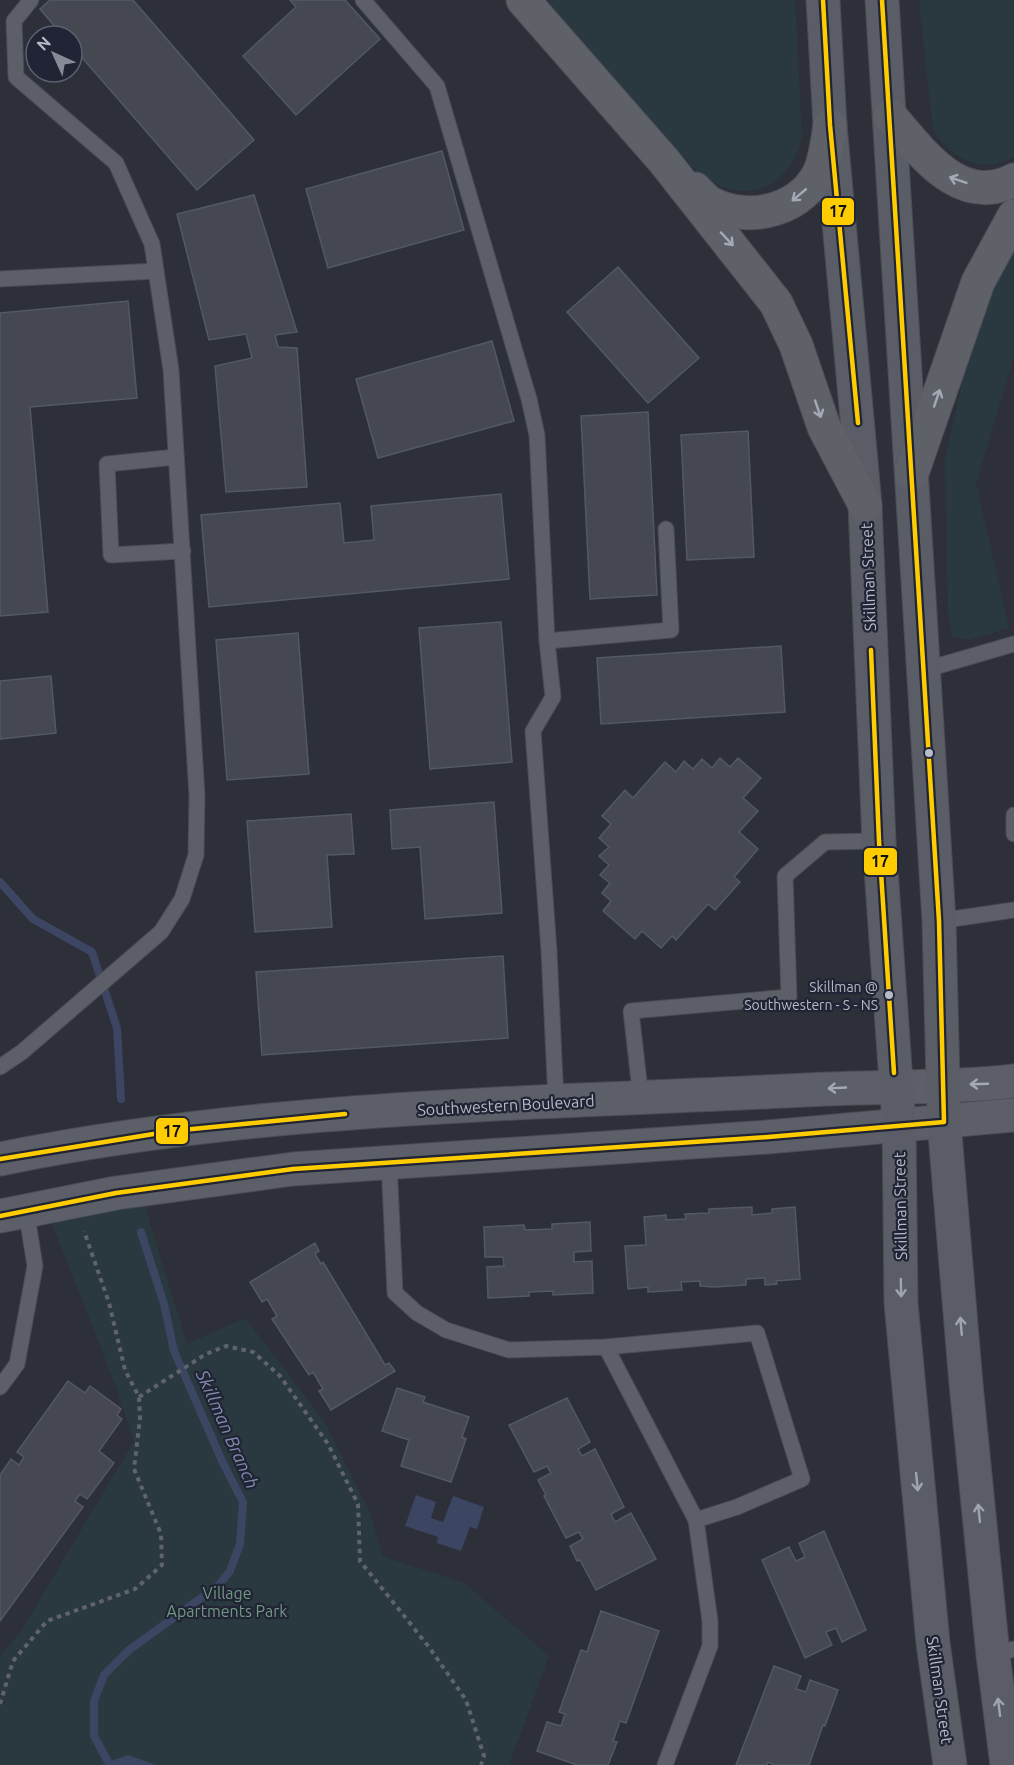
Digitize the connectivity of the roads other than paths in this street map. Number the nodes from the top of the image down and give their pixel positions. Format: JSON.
{"nodes":[{"id":1,"x":31,"y":0,"type":"edge"},
{"id":2,"x":363,"y":0,"type":"edge"},
{"id":3,"x":523,"y":0,"type":"edge"},
{"id":4,"x":823,"y":0,"type":"edge"},
{"id":5,"x":882,"y":0,"type":"edge"},
{"id":6,"x":890,"y":116,"type":"junction"},
{"id":7,"x":831,"y":125,"type":"junction"},
{"id":8,"x":664,"y":161,"type":"junction"},
{"id":9,"x":1014,"y":180,"type":"edge"},
{"id":10,"x":1014,"y":216,"type":"edge"},
{"id":11,"x":156,"y":272,"type":"junction"},
{"id":12,"x":0,"y":279,"type":"edge"},
{"id":13,"x":176,"y":457,"type":"junction"},
{"id":14,"x":912,"y":473,"type":"junction"},
{"id":15,"x":865,"y":505,"type":"junction"},
{"id":16,"x":666,"y":529,"type":"dead end"},
{"id":17,"x":183,"y":551,"type":"junction"},
{"id":18,"x":547,"y":641,"type":"junction"},
{"id":19,"x":1014,"y":644,"type":"edge"},
{"id":20,"x":924,"y":670,"type":"junction"},
{"id":21,"x":872,"y":681,"type":"junction"},
{"id":22,"x":1014,"y":815,"type":"edge"},
{"id":23,"x":1014,"y":834,"type":"edge"},
{"id":24,"x":879,"y":841,"type":"junction"},
{"id":25,"x":1014,"y":910,"type":"edge"},
{"id":26,"x":939,"y":921,"type":"junction"},
{"id":27,"x":0,"y":1067,"type":"edge"},
{"id":28,"x":1014,"y":1081,"type":"edge"},
{"id":29,"x":944,"y":1084,"type":"junction"},
{"id":30,"x":895,"y":1085,"type":"junction"},
{"id":31,"x":641,"y":1098,"type":"junction"},
{"id":32,"x":555,"y":1101,"type":"junction"},
{"id":33,"x":386,"y":1111,"type":"junction"},
{"id":34,"x":1014,"y":1115,"type":"edge"},
{"id":35,"x":944,"y":1122,"type":"junction"},
{"id":36,"x":899,"y":1125,"type":"junction"},
{"id":37,"x":0,"y":1159,"type":"edge"},
{"id":38,"x":389,"y":1161,"type":"junction"},
{"id":39,"x":8,"y":1209,"type":"edge"},
{"id":40,"x":606,"y":1347,"type":"junction"},
{"id":41,"x":0,"y":1387,"type":"edge"},
{"id":42,"x":696,"y":1520,"type":"junction"},
{"id":43,"x":1004,"y":1652,"type":"edge"},
{"id":44,"x":664,"y":1765,"type":"edge"},
{"id":45,"x":950,"y":1765,"type":"edge"},
{"id":46,"x":1007,"y":1765,"type":"edge"}],
"edges":[{"from":1,"to":11,"type":"lane"},
{"from":2,"to":18,"type":"lane"},
{"from":3,"to":8,"type":"main road"},
{"from":4,"to":7,"type":"main road","name":"Skillman Street"},
{"from":5,"to":6,"type":"main road"},
{"from":9,"to":6,"type":"main road","one_way":true},
{"from":6,"to":14,"type":"main road"},
{"from":7,"to":8,"type":"main road","one_way":true},
{"from":7,"to":15,"type":"main road","name":"Skillman Street"},
{"from":8,"to":15,"type":"main road","one_way":true},
{"from":14,"to":10,"type":"main road","one_way":true},
{"from":11,"to":12,"type":"lane"},
{"from":11,"to":13,"type":"lane"},
{"from":13,"to":17,"type":"lane"},
{"from":13,"to":17,"type":"lane"},
{"from":14,"to":20,"type":"main road"},
{"from":15,"to":21,"type":"main road","name":"Skillman Street"},
{"from":16,"to":18,"type":"lane"},
{"from":17,"to":27,"type":"lane"},
{"from":18,"to":32,"type":"lane"},
{"from":19,"to":20,"type":"lane"},
{"from":20,"to":21,"type":"main road"},
{"from":20,"to":26,"type":"main road"},
{"from":21,"to":24,"type":"main road","name":"Skillman Street"},
{"from":22,"to":23,"type":"lane"},
{"from":24,"to":30,"type":"main road","name":"Skillman Street"},
{"from":24,"to":31,"type":"lane"},
{"from":25,"to":26,"type":"lane"},
{"from":26,"to":29,"type":"main road"},
{"from":28,"to":29,"type":"street","name":"Southwestern Boulevard","one_way":true},
{"from":29,"to":30,"type":"street","name":"Southwestern Boulevard"},
{"from":29,"to":35,"type":"main road"},
{"from":30,"to":31,"type":"street","name":"Southwestern Boulevard","one_way":true},
{"from":30,"to":36,"type":"main road","name":"Skillman Street"},
{"from":31,"to":32,"type":"street","name":"Southwestern Boulevard"},
{"from":32,"to":33,"type":"street","name":"Southwestern Boulevard"},
{"from":33,"to":37,"type":"street","name":"Southwestern Boulevard"},
{"from":33,"to":38,"type":"street"},
{"from":34,"to":35,"type":"street"},
{"from":35,"to":36,"type":"street"},
{"from":43,"to":35,"type":"main road","one_way":true},
{"from":36,"to":38,"type":"street"},
{"from":36,"to":45,"type":"main road","name":"Skillman Street","one_way":true},
{"from":38,"to":39,"type":"street"},
{"from":38,"to":40,"type":"lane"},
{"from":39,"to":41,"type":"lane"},
{"from":40,"to":42,"type":"lane"},
{"from":40,"to":42,"type":"lane"},
{"from":42,"to":44,"type":"lane"},
{"from":46,"to":43,"type":"main road","one_way":true}]}
